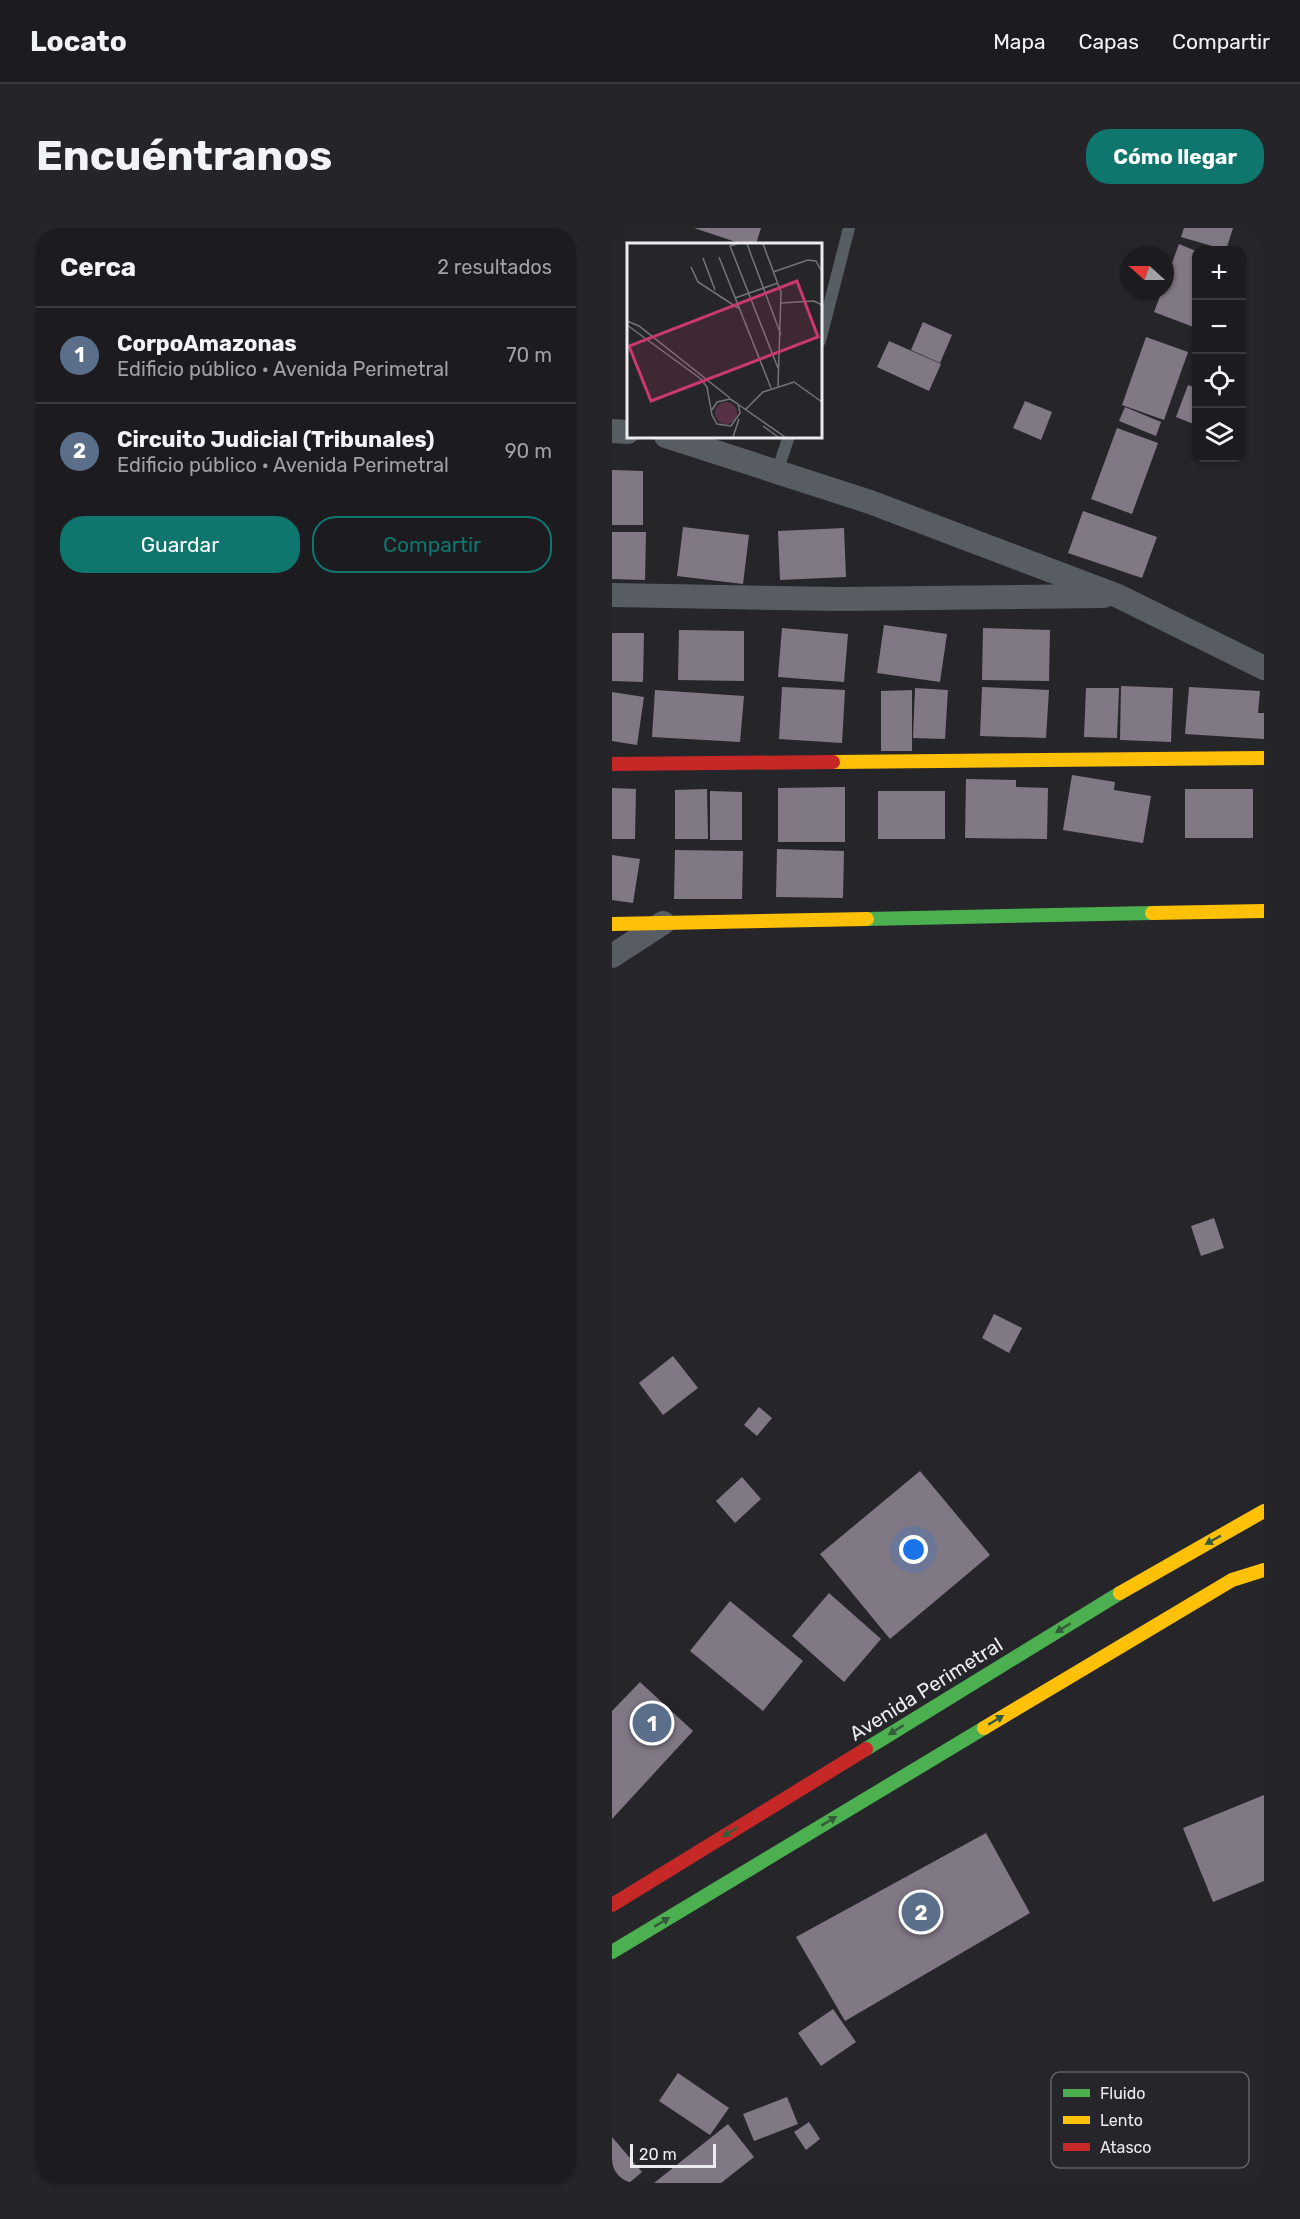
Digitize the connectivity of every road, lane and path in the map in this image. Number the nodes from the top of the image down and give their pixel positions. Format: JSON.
{"nodes":[{"id":1,"x":849,"y":228,"type":"edge"},
{"id":2,"x":822,"y":333,"type":"edge"},
{"id":3,"x":612,"y":431,"type":"edge"},
{"id":4,"x":627,"y":432,"type":"edge"},
{"id":5,"x":672,"y":438,"type":"edge"},
{"id":6,"x":788,"y":438,"type":"edge"},
{"id":7,"x":777,"y":472,"type":"junction"},
{"id":8,"x":612,"y":595,"type":"edge"},
{"id":9,"x":1118,"y":596,"type":"junction"},
{"id":10,"x":1264,"y":669,"type":"edge"},
{"id":11,"x":1264,"y":758,"type":"edge"},
{"id":12,"x":612,"y":764,"type":"edge"},
{"id":13,"x":1264,"y":911,"type":"edge"},
{"id":14,"x":665,"y":922,"type":"junction"},
{"id":15,"x":612,"y":924,"type":"edge"},
{"id":16,"x":612,"y":956,"type":"edge"},
{"id":17,"x":1264,"y":1512,"type":"edge"},
{"id":18,"x":1264,"y":1570,"type":"edge"},
{"id":19,"x":612,"y":1905,"type":"edge"},
{"id":20,"x":612,"y":1952,"type":"edge"}],
"edges":[{"from":1,"to":2,"type":"lane"},
{"from":3,"to":4,"type":"street"},
{"from":5,"to":7,"type":"street"},
{"from":6,"to":7,"type":"lane"},
{"from":7,"to":9,"type":"street"},
{"from":8,"to":9,"type":"street"},
{"from":9,"to":10,"type":"street"},
{"from":11,"to":12,"type":"main road"},
{"from":13,"to":14,"type":"main road"},
{"from":14,"to":15,"type":"main road"},
{"from":14,"to":16,"type":"street"},
{"from":17,"to":19,"type":"main road","name":"Avenida Perimetral","one_way":true},
{"from":20,"to":18,"type":"main road","one_way":true}]}
